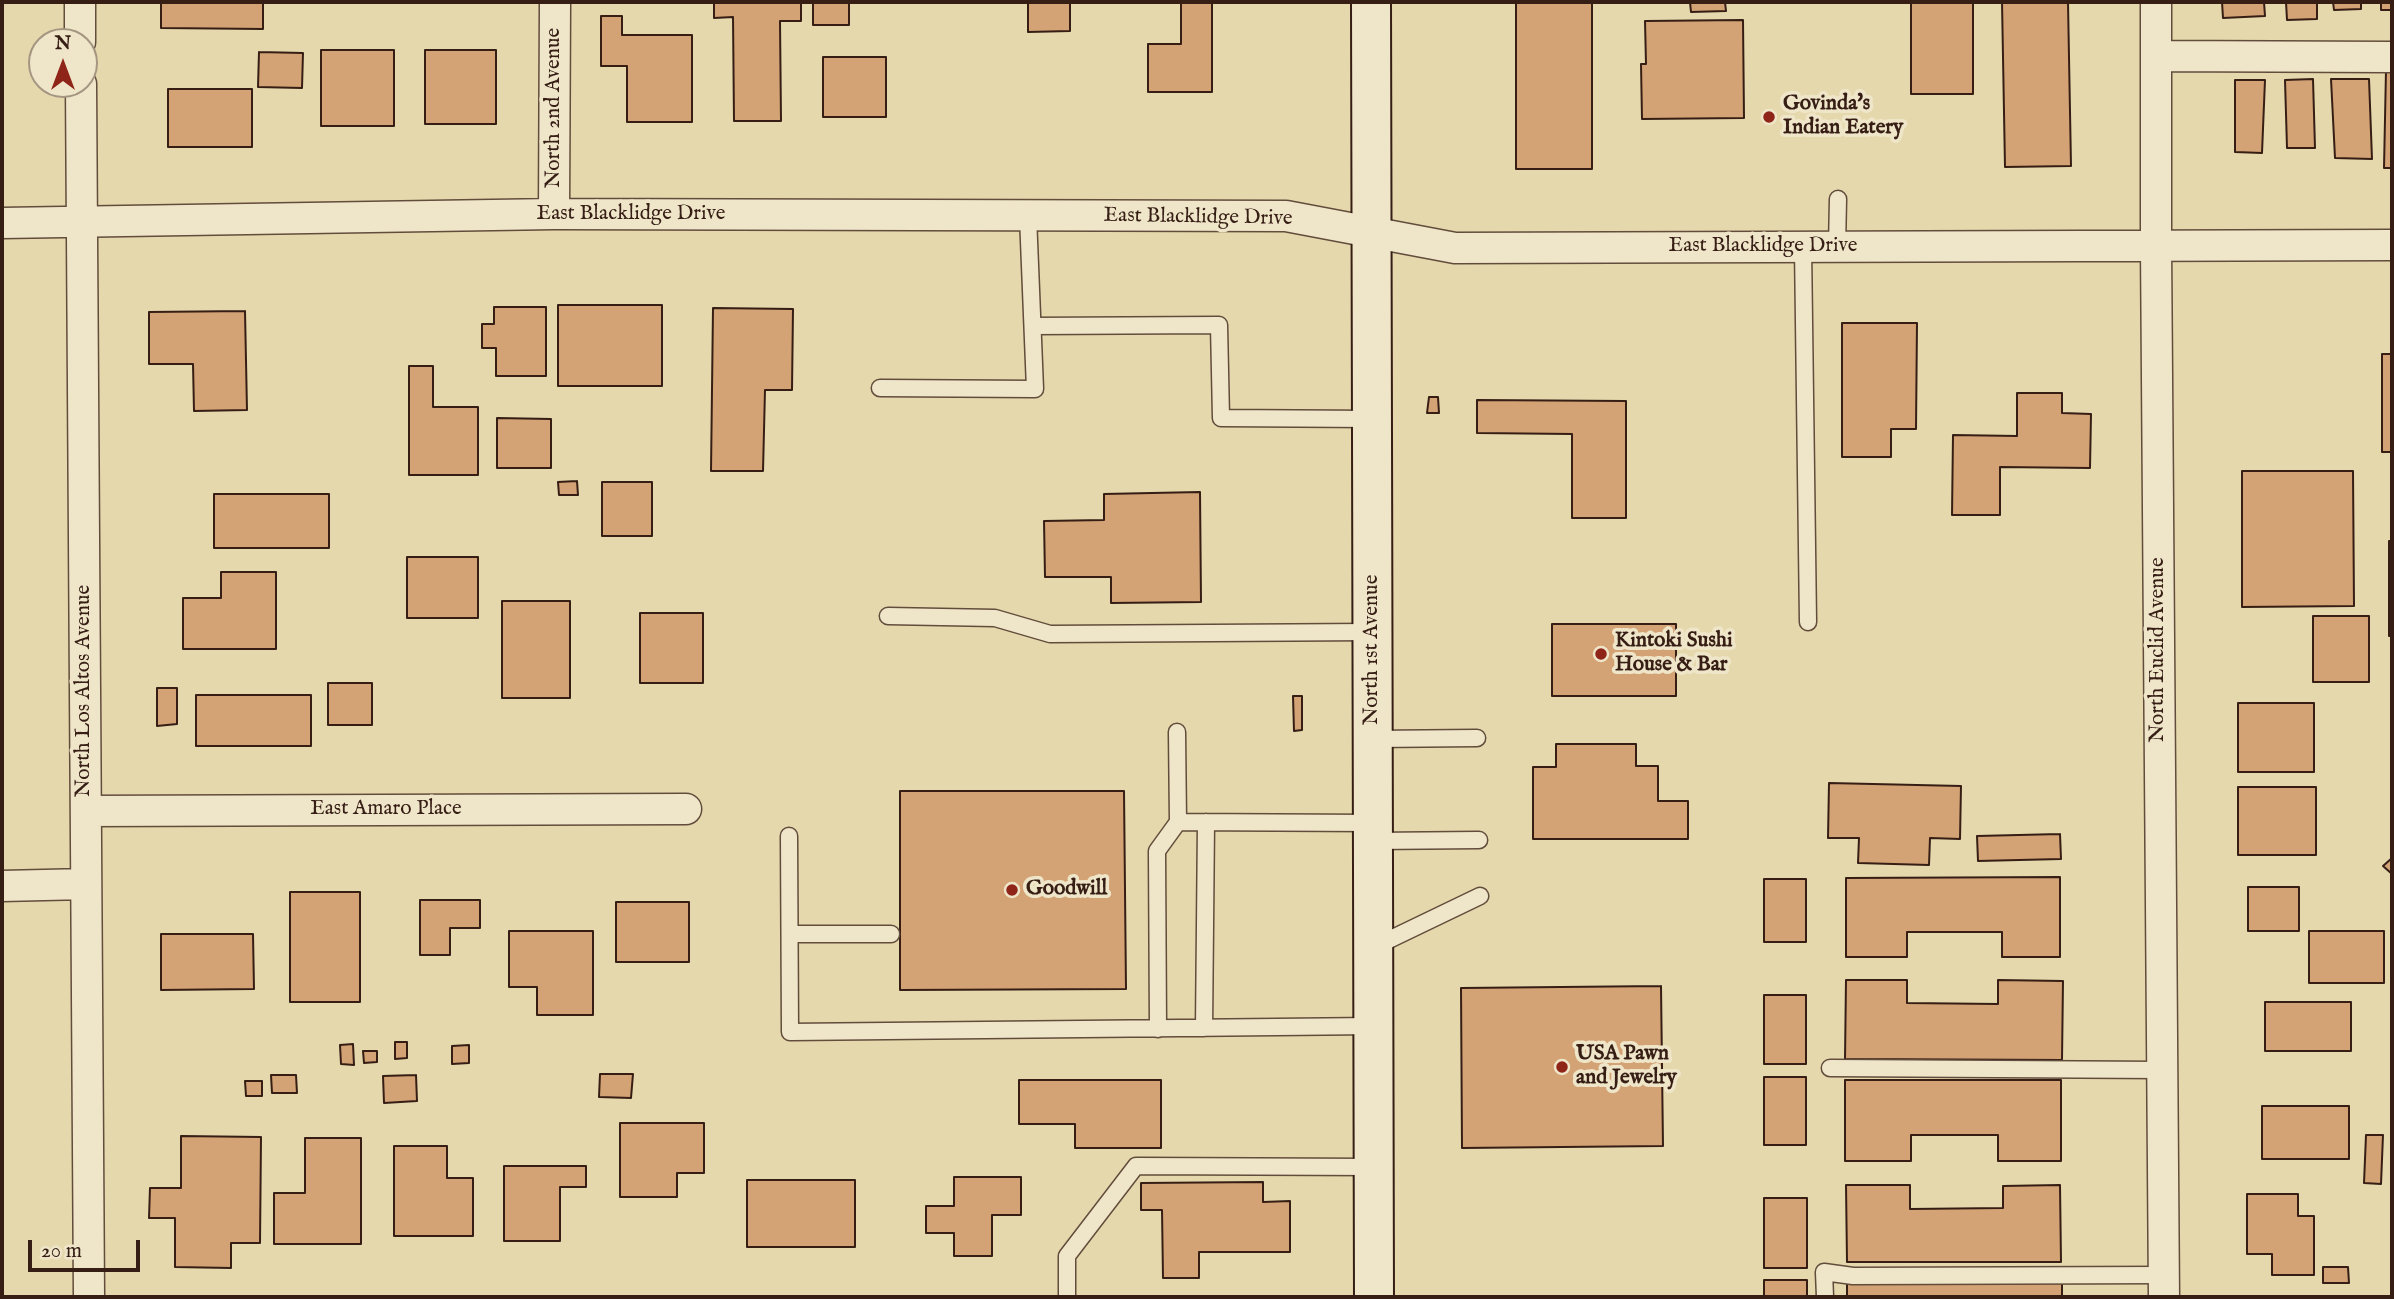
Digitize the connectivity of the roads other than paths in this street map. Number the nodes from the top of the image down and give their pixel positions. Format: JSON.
{"nodes":[{"id":1,"x":80,"y":2,"type":"edge"},
{"id":2,"x":555,"y":2,"type":"edge"},
{"id":3,"x":1371,"y":2,"type":"edge"},
{"id":4,"x":2156,"y":2,"type":"edge"},
{"id":5,"x":80,"y":28,"type":"edge"},
{"id":6,"x":2156,"y":56,"type":"junction"},
{"id":7,"x":2392,"y":57,"type":"edge"},
{"id":8,"x":81,"y":98,"type":"edge"},
{"id":9,"x":1838,"y":199,"type":"dead end"},
{"id":10,"x":554,"y":214,"type":"junction"},
{"id":11,"x":1028,"y":216,"type":"junction"},
{"id":12,"x":82,"y":222,"type":"junction"},
{"id":13,"x":2,"y":223,"type":"edge"},
{"id":14,"x":1371,"y":232,"type":"junction"},
{"id":15,"x":2156,"y":246,"type":"junction"},
{"id":16,"x":2392,"y":246,"type":"edge"},
{"id":17,"x":1803,"y":247,"type":"junction"},
{"id":18,"x":1837,"y":247,"type":"junction"},
{"id":19,"x":1033,"y":326,"type":"junction"},
{"id":20,"x":880,"y":388,"type":"dead end"},
{"id":21,"x":1371,"y":419,"type":"junction"},
{"id":22,"x":888,"y":616,"type":"dead end"},
{"id":23,"x":1808,"y":622,"type":"dead end"},
{"id":24,"x":1372,"y":632,"type":"junction"},
{"id":25,"x":1177,"y":732,"type":"dead end"},
{"id":26,"x":1477,"y":738,"type":"dead end"},
{"id":27,"x":1373,"y":739,"type":"junction"},
{"id":28,"x":687,"y":808,"type":"dead end"},
{"id":29,"x":86,"y":811,"type":"junction"},
{"id":30,"x":1178,"y":822,"type":"junction"},
{"id":31,"x":1206,"y":822,"type":"junction"},
{"id":32,"x":1373,"y":832,"type":"junction"},
{"id":33,"x":789,"y":836,"type":"dead end"},
{"id":34,"x":1479,"y":840,"type":"dead end"},
{"id":35,"x":86,"y":884,"type":"junction"},
{"id":36,"x":2,"y":886,"type":"edge"},
{"id":37,"x":1480,"y":896,"type":"dead end"},
{"id":38,"x":790,"y":934,"type":"junction"},
{"id":39,"x":891,"y":934,"type":"dead end"},
{"id":40,"x":1374,"y":947,"type":"junction"},
{"id":41,"x":1374,"y":1026,"type":"junction"},
{"id":42,"x":1205,"y":1028,"type":"junction"},
{"id":43,"x":1158,"y":1029,"type":"junction"},
{"id":44,"x":1830,"y":1068,"type":"dead end"},
{"id":45,"x":2162,"y":1070,"type":"junction"},
{"id":46,"x":1375,"y":1167,"type":"junction"},
{"id":47,"x":2164,"y":1286,"type":"edge"},
{"id":48,"x":89,"y":1297,"type":"edge"},
{"id":49,"x":1067,"y":1297,"type":"edge"},
{"id":50,"x":1374,"y":1297,"type":"edge"},
{"id":51,"x":1825,"y":1297,"type":"edge"}],
"edges":[{"from":1,"to":5,"type":"street"},
{"from":2,"to":10,"type":"street","name":"North 2nd Avenue"},
{"from":3,"to":14,"type":"main road","name":"North 1st Avenue"},
{"from":4,"to":6,"type":"street","name":"North Euclid Avenue"},
{"from":6,"to":7,"type":"street"},
{"from":6,"to":15,"type":"street","name":"North Euclid Avenue"},
{"from":8,"to":12,"type":"street","name":"North Los Altos Avenue"},
{"from":9,"to":18,"type":"lane"},
{"from":10,"to":11,"type":"street","name":"East Blacklidge Drive"},
{"from":10,"to":12,"type":"street","name":"East Blacklidge Drive"},
{"from":11,"to":14,"type":"street","name":"East Blacklidge Drive"},
{"from":11,"to":19,"type":"lane"},
{"from":12,"to":13,"type":"street","name":"East Blacklidge Drive"},
{"from":12,"to":29,"type":"street","name":"North Los Altos Avenue"},
{"from":14,"to":17,"type":"street","name":"East Blacklidge Drive"},
{"from":14,"to":21,"type":"main road","name":"North 1st Avenue"},
{"from":15,"to":16,"type":"street","name":"East Blacklidge Drive"},
{"from":15,"to":18,"type":"street","name":"East Blacklidge Drive"},
{"from":15,"to":45,"type":"street","name":"North Euclid Avenue"},
{"from":17,"to":18,"type":"street","name":"East Blacklidge Drive"},
{"from":17,"to":23,"type":"lane"},
{"from":19,"to":20,"type":"lane"},
{"from":19,"to":21,"type":"lane"},
{"from":21,"to":24,"type":"main road","name":"North 1st Avenue"},
{"from":22,"to":24,"type":"lane"},
{"from":24,"to":27,"type":"main road","name":"North 1st Avenue"},
{"from":25,"to":30,"type":"lane"},
{"from":26,"to":27,"type":"lane"},
{"from":27,"to":32,"type":"main road","name":"North 1st Avenue"},
{"from":28,"to":29,"type":"street","name":"East Amaro Place"},
{"from":29,"to":35,"type":"street","name":"North Los Altos Avenue"},
{"from":30,"to":31,"type":"lane"},
{"from":30,"to":43,"type":"lane"},
{"from":31,"to":32,"type":"lane"},
{"from":31,"to":42,"type":"lane"},
{"from":32,"to":34,"type":"lane"},
{"from":32,"to":40,"type":"main road","name":"North 1st Avenue"},
{"from":33,"to":38,"type":"lane"},
{"from":35,"to":36,"type":"street"},
{"from":35,"to":48,"type":"street","name":"North Los Altos Avenue"},
{"from":37,"to":40,"type":"lane"},
{"from":38,"to":39,"type":"lane"},
{"from":38,"to":43,"type":"lane"},
{"from":40,"to":41,"type":"main road","name":"North 1st Avenue"},
{"from":41,"to":42,"type":"lane"},
{"from":41,"to":46,"type":"main road","name":"North 1st Avenue"},
{"from":42,"to":43,"type":"lane"},
{"from":44,"to":45,"type":"lane"},
{"from":45,"to":47,"type":"street","name":"North Euclid Avenue"},
{"from":46,"to":49,"type":"lane"},
{"from":46,"to":50,"type":"main road","name":"North 1st Avenue"},
{"from":47,"to":51,"type":"lane"}]}
